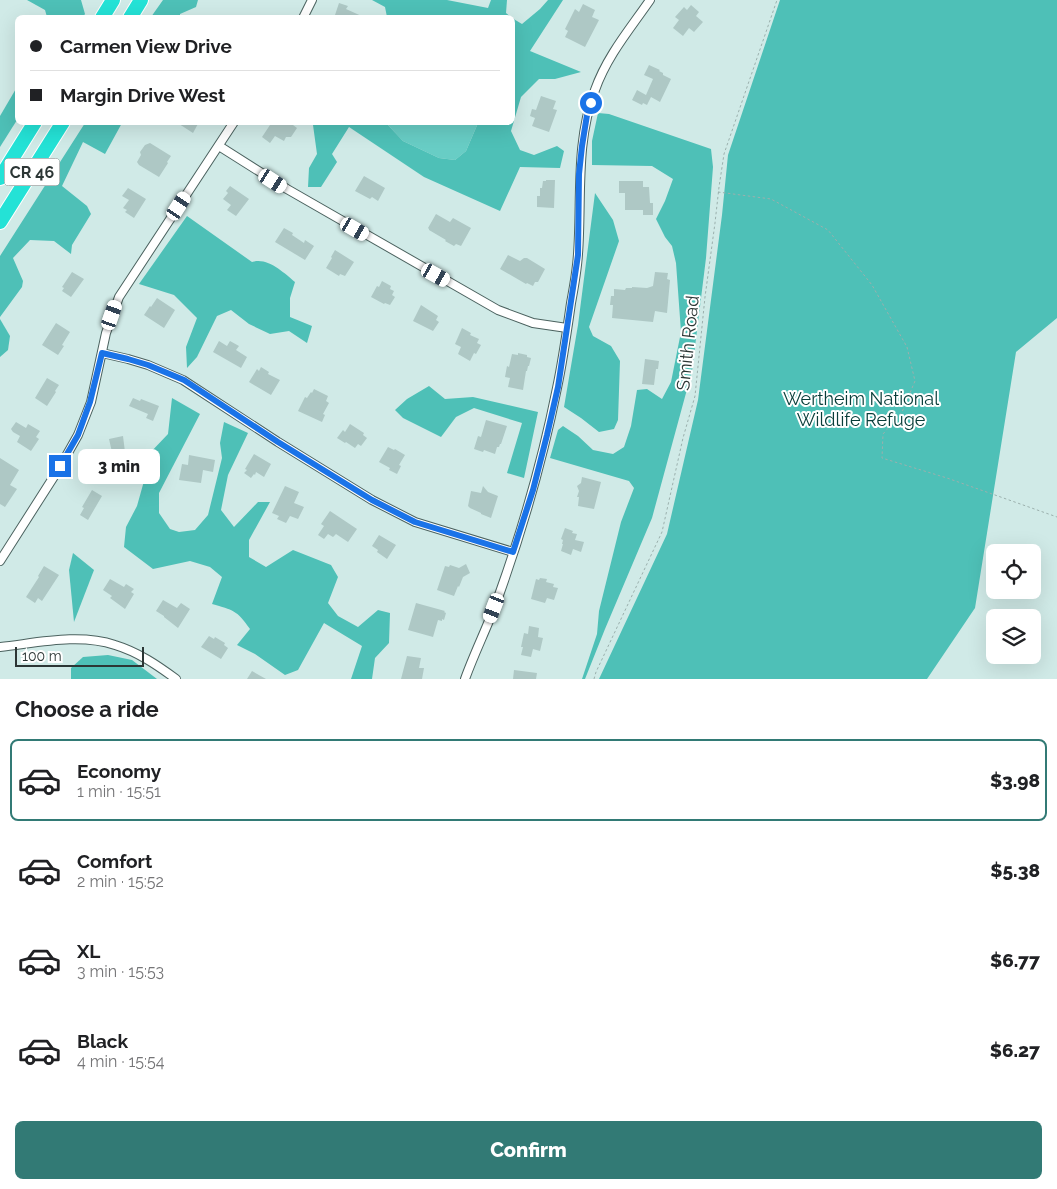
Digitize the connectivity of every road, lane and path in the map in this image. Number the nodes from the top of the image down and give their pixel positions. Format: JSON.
{"nodes":[{"id":1,"x":113,"y":0,"type":"edge"},
{"id":2,"x":142,"y":0,"type":"edge"},
{"id":3,"x":312,"y":0,"type":"edge"},
{"id":4,"x":777,"y":0,"type":"edge"},
{"id":5,"x":646,"y":2,"type":"edge"},
{"id":6,"x":104,"y":15,"type":"edge"},
{"id":7,"x":132,"y":15,"type":"edge"},
{"id":8,"x":304,"y":15,"type":"edge"},
{"id":9,"x":33,"y":125,"type":"edge"},
{"id":10,"x":61,"y":125,"type":"edge"},
{"id":11,"x":232,"y":125,"type":"edge"},
{"id":12,"x":219,"y":146,"type":"junction"},
{"id":13,"x":0,"y":178,"type":"edge"},
{"id":14,"x":718,"y":192,"type":"junction"},
{"id":15,"x":0,"y":222,"type":"edge"},
{"id":16,"x":567,"y":328,"type":"junction"},
{"id":17,"x":102,"y":353,"type":"junction"},
{"id":18,"x":1057,"y":517,"type":"edge"},
{"id":19,"x":513,"y":552,"type":"junction"},
{"id":20,"x":0,"y":560,"type":"edge"},
{"id":21,"x":0,"y":647,"type":"edge"},
{"id":22,"x":176,"y":679,"type":"edge"},
{"id":23,"x":465,"y":679,"type":"edge"},
{"id":24,"x":594,"y":679,"type":"edge"}],
"edges":[{"from":1,"to":6,"type":"highway"},
{"from":2,"to":7,"type":"highway"},
{"from":3,"to":8,"type":"street"},
{"from":4,"to":14,"type":"path","name":"Smith Road"},
{"from":5,"to":16,"type":"street"},
{"from":9,"to":13,"type":"highway","number":"CR 46"},
{"from":10,"to":15,"type":"highway","number":"CR 46"},
{"from":11,"to":12,"type":"street"},
{"from":12,"to":16,"type":"street"},
{"from":12,"to":17,"type":"street"},
{"from":14,"to":18,"type":"path"},
{"from":14,"to":24,"type":"path","name":"Smith Road"},
{"from":16,"to":19,"type":"street"},
{"from":17,"to":19,"type":"street"},
{"from":17,"to":20,"type":"street"},
{"from":19,"to":23,"type":"street"},
{"from":21,"to":22,"type":"street"}]}
